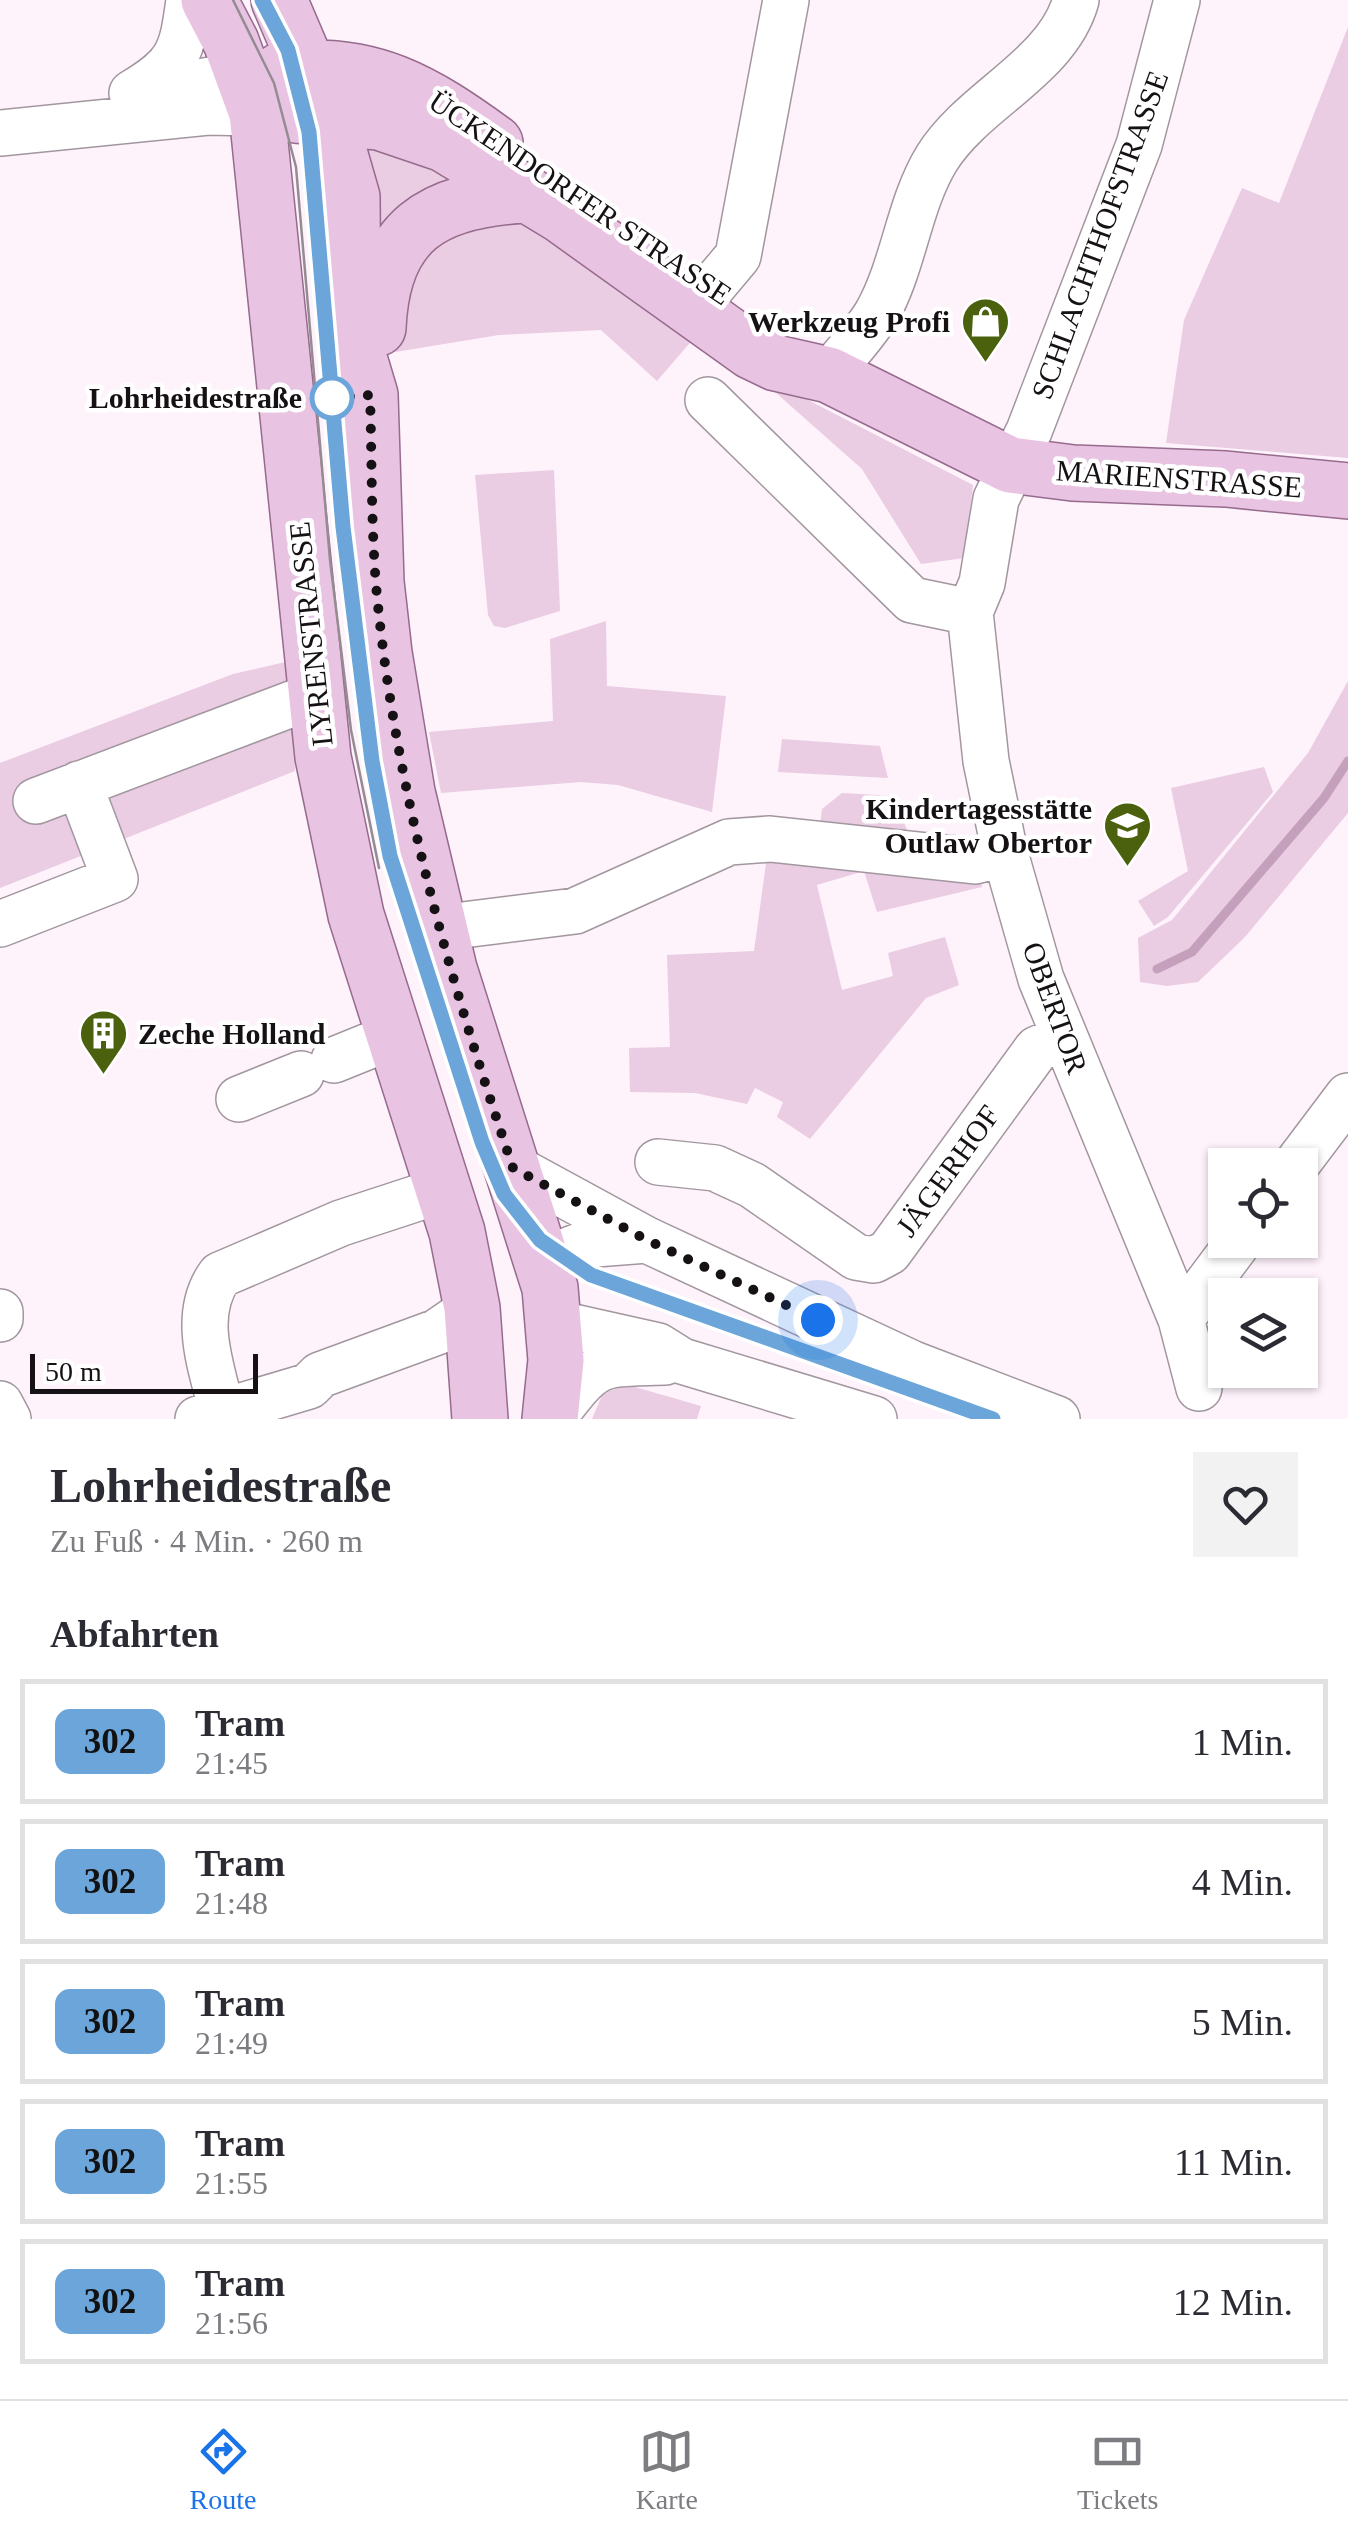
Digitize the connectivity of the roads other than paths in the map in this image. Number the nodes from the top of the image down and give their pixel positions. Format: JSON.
{"nodes":[{"id":1,"x":189,"y":0,"type":"edge"},
{"id":2,"x":209,"y":0,"type":"edge"},
{"id":3,"x":279,"y":0,"type":"edge"},
{"id":4,"x":1076,"y":0,"type":"edge"},
{"id":5,"x":1177,"y":0,"type":"edge"},
{"id":6,"x":777,"y":5,"type":"edge"},
{"id":7,"x":310,"y":66,"type":"junction"},
{"id":8,"x":130,"y":94,"type":"junction"},
{"id":9,"x":251,"y":94,"type":"junction"},
{"id":10,"x":329,"y":116,"type":"junction"},
{"id":11,"x":0,"y":123,"type":"edge"},
{"id":12,"x":0,"y":133,"type":"edge"},
{"id":13,"x":524,"y":195,"type":"junction"},
{"id":14,"x":705,"y":300,"type":"junction"},
{"id":15,"x":829,"y":375,"type":"junction"},
{"id":16,"x":370,"y":395,"type":"junction"},
{"id":17,"x":708,"y":400,"type":"dead end"},
{"id":18,"x":1010,"y":465,"type":"junction"},
{"id":19,"x":1348,"y":492,"type":"edge"},
{"id":20,"x":970,"y":612,"type":"junction"},
{"id":21,"x":318,"y":694,"type":"junction"},
{"id":22,"x":79,"y":784,"type":"junction"},
{"id":23,"x":36,"y":801,"type":"dead end"},
{"id":24,"x":1005,"y":854,"type":"junction"},
{"id":25,"x":0,"y":924,"type":"edge"},
{"id":26,"x":439,"y":928,"type":"junction"},
{"id":27,"x":396,"y":1035,"type":"junction"},
{"id":28,"x":1063,"y":1038,"type":"junction"},
{"id":29,"x":1348,"y":1096,"type":"edge"},
{"id":30,"x":238,"y":1099,"type":"dead end"},
{"id":31,"x":1309,"y":1148,"type":"edge"},
{"id":32,"x":658,"y":1162,"type":"dead end"},
{"id":33,"x":438,"y":1166,"type":"junction"},
{"id":34,"x":513,"y":1168,"type":"junction"},
{"id":35,"x":647,"y":1240,"type":"junction"},
{"id":36,"x":1227,"y":1258,"type":"edge"},
{"id":37,"x":532,"y":1268,"type":"junction"},
{"id":38,"x":1181,"y":1319,"type":"junction"},
{"id":39,"x":515,"y":1336,"type":"junction"},
{"id":40,"x":682,"y":1361,"type":"junction"},
{"id":41,"x":1199,"y":1388,"type":"dead end"},
{"id":42,"x":0,"y":1404,"type":"edge"},
{"id":43,"x":210,"y":1415,"type":"edge"},
{"id":44,"x":8,"y":1419,"type":"edge"},
{"id":45,"x":480,"y":1419,"type":"edge"},
{"id":46,"x":551,"y":1419,"type":"edge"},
{"id":47,"x":874,"y":1419,"type":"edge"},
{"id":48,"x":1057,"y":1419,"type":"edge"}],
"edges":[{"from":1,"to":8,"type":"street"},
{"from":2,"to":9,"type":"main road"},
{"from":3,"to":7,"type":"main road"},
{"from":4,"to":15,"type":"street"},
{"from":5,"to":18,"type":"street","name":"SCHLACHTHOFSTRASSE"},
{"from":6,"to":14,"type":"street"},
{"from":7,"to":9,"type":"main road","name":"ÜCKENDORFER STRASSE"},
{"from":7,"to":10,"type":"main road"},
{"from":7,"to":14,"type":"main road","name":"ÜCKENDORFER STRASSE"},
{"from":8,"to":9,"type":"street"},
{"from":8,"to":11,"type":"street"},
{"from":9,"to":10,"type":"main road","name":"ÜCKENDORFER STRASSE"},
{"from":9,"to":12,"type":"street"},
{"from":9,"to":21,"type":"main road","name":"LYRENSTRASSE"},
{"from":10,"to":13,"type":"main road","name":"ÜCKENDORFER STRASSE"},
{"from":10,"to":16,"type":"main road","name":"LYRENSTRASSE"},
{"from":13,"to":14,"type":"main road","name":"ÜCKENDORFER STRASSE"},
{"from":13,"to":16,"type":"main road","name":"ÜCKENDORFER STRASSE"},
{"from":14,"to":15,"type":"main road","name":"ÜCKENDORFER STRASSE"},
{"from":15,"to":18,"type":"main road","name":"ÜCKENDORFER STRASSE"},
{"from":16,"to":26,"type":"main road","name":"LYRENSTRASSE"},
{"from":17,"to":20,"type":"street"},
{"from":18,"to":19,"type":"main road","name":"MARIENSTRASSE"},
{"from":18,"to":20,"type":"street","name":"OBERTOR"},
{"from":20,"to":24,"type":"street","name":"OBERTOR"},
{"from":21,"to":22,"type":"street"},
{"from":21,"to":27,"type":"main road","name":"LYRENSTRASSE"},
{"from":22,"to":23,"type":"street"},
{"from":22,"to":25,"type":"street"},
{"from":24,"to":26,"type":"street"},
{"from":24,"to":28,"type":"street","name":"OBERTOR"},
{"from":26,"to":34,"type":"main road","name":"LYRENSTRASSE"},
{"from":27,"to":30,"type":"street"},
{"from":27,"to":33,"type":"main road","name":"LYRENSTRASSE"},
{"from":28,"to":32,"type":"street","name":"JÄGERHOF"},
{"from":28,"to":38,"type":"street","name":"OBERTOR"},
{"from":29,"to":31,"type":"street"},
{"from":33,"to":37,"type":"main road","name":"LYRENSTRASSE"},
{"from":33,"to":39,"type":"main road","name":"LYRENSTRASSE"},
{"from":33,"to":43,"type":"street"},
{"from":34,"to":35,"type":"street"},
{"from":34,"to":37,"type":"main road","name":"LYRENSTRASSE"},
{"from":35,"to":37,"type":"street"},
{"from":35,"to":48,"type":"street"},
{"from":36,"to":38,"type":"street"},
{"from":37,"to":39,"type":"main road"},
{"from":37,"to":39,"type":"main road","name":"LYRENSTRASSE"},
{"from":38,"to":41,"type":"street","name":"OBERTOR"},
{"from":39,"to":40,"type":"street"},
{"from":39,"to":43,"type":"street"},
{"from":39,"to":45,"type":"main road","name":"LYRENSTRASSE"},
{"from":39,"to":46,"type":"main road","name":"LYRENSTRASSE"},
{"from":40,"to":46,"type":"street"},
{"from":40,"to":47,"type":"street"},
{"from":42,"to":44,"type":"street"}]}
